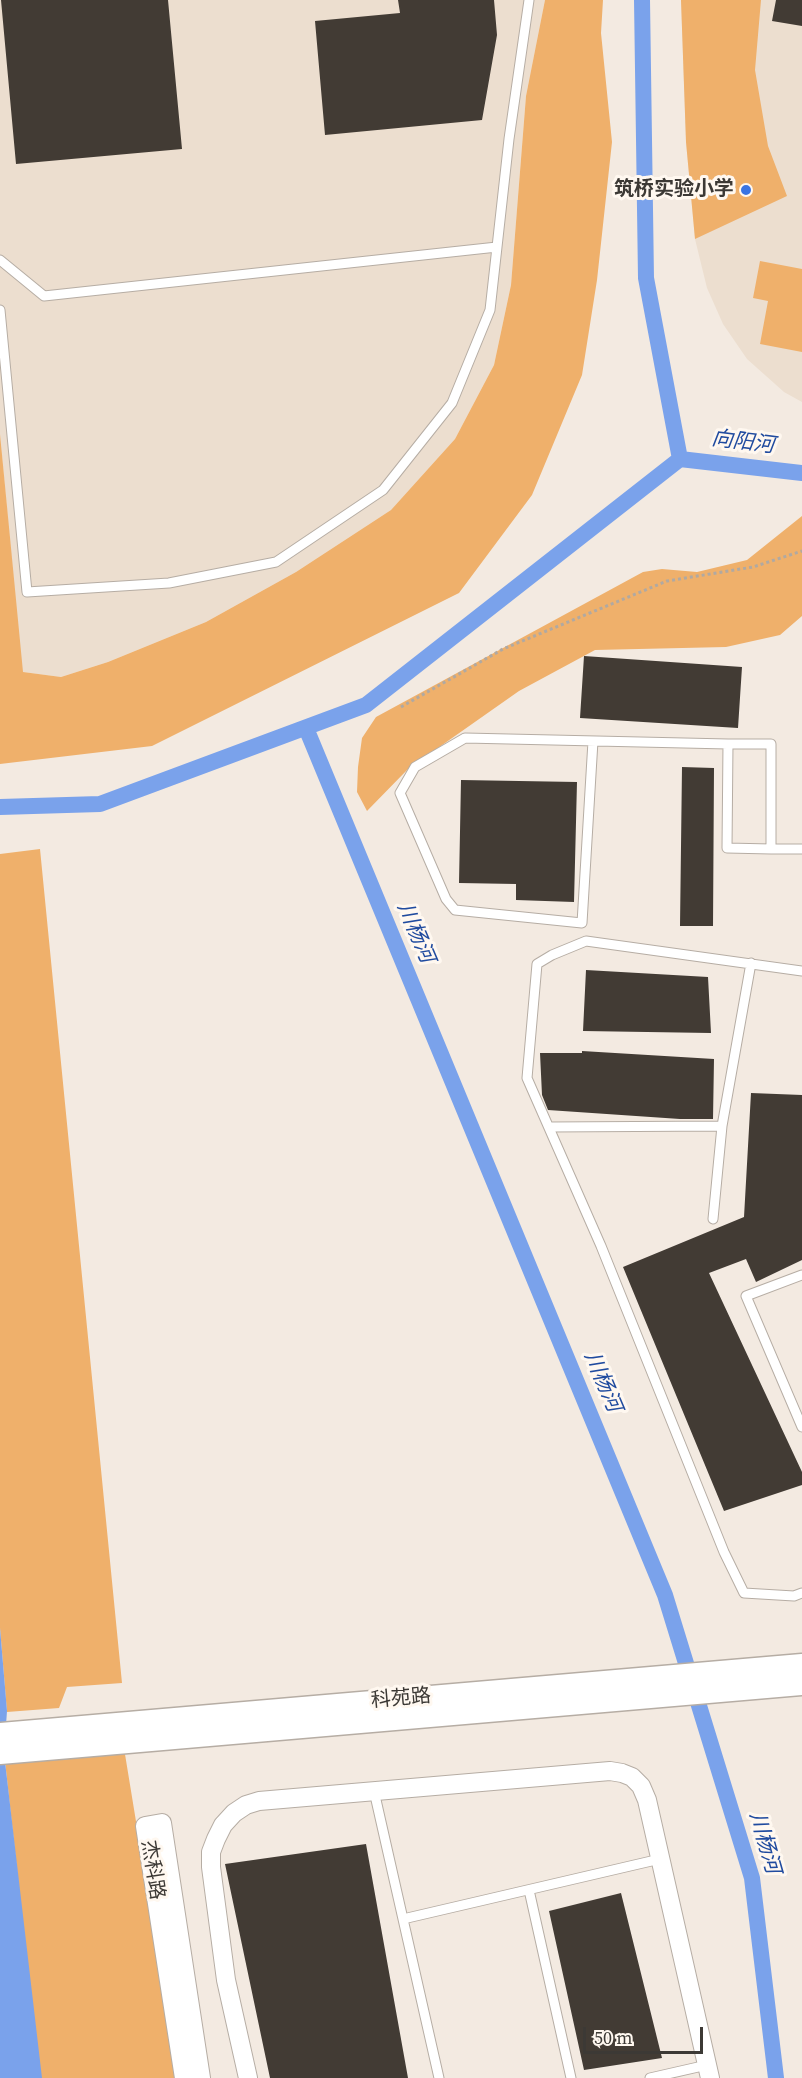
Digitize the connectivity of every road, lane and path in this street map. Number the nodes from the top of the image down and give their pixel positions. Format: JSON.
{"nodes":[{"id":1,"x":529,"y":0,"type":"edge"},
{"id":2,"x":497,"y":248,"type":"junction"},
{"id":3,"x":0,"y":260,"type":"edge"},
{"id":4,"x":0,"y":310,"type":"edge"},
{"id":5,"x":802,"y":551,"type":"edge"},
{"id":6,"x":401,"y":706,"type":"dead end"},
{"id":7,"x":593,"y":741,"type":"junction"},
{"id":8,"x":728,"y":744,"type":"junction"},
{"id":9,"x":771,"y":849,"type":"junction"},
{"id":10,"x":802,"y":849,"type":"edge"},
{"id":11,"x":751,"y":963,"type":"junction"},
{"id":12,"x":802,"y":971,"type":"edge"},
{"id":13,"x":722,"y":1126,"type":"junction"},
{"id":14,"x":549,"y":1127,"type":"junction"},
{"id":15,"x":713,"y":1219,"type":"dead end"},
{"id":16,"x":802,"y":1275,"type":"edge"},
{"id":17,"x":802,"y":1427,"type":"edge"},
{"id":18,"x":802,"y":1593,"type":"edge"},
{"id":19,"x":802,"y":1665,"type":"edge"},
{"id":20,"x":720,"y":1682,"type":"junction"},
{"id":21,"x":802,"y":1684,"type":"edge"},
{"id":22,"x":190,"y":1727,"type":"junction"},
{"id":23,"x":0,"y":1734,"type":"edge"},
{"id":24,"x":0,"y":1753,"type":"edge"},
{"id":25,"x":374,"y":1791,"type":"junction"},
{"id":26,"x":660,"y":1859,"type":"junction"},
{"id":27,"x":529,"y":1890,"type":"junction"},
{"id":28,"x":403,"y":1919,"type":"junction"},
{"id":29,"x":708,"y":2071,"type":"edge"},
{"id":30,"x":184,"y":2078,"type":"edge"},
{"id":31,"x":201,"y":2078,"type":"edge"},
{"id":32,"x":248,"y":2078,"type":"edge"},
{"id":33,"x":439,"y":2078,"type":"edge"},
{"id":34,"x":572,"y":2078,"type":"edge"},
{"id":35,"x":650,"y":2078,"type":"edge"}],
"edges":[{"from":1,"to":2,"type":"lane"},
{"from":2,"to":3,"type":"lane"},
{"from":2,"to":4,"type":"lane"},
{"from":5,"to":6,"type":"path"},
{"from":7,"to":7,"type":"lane"},
{"from":7,"to":8,"type":"lane"},
{"from":8,"to":9,"type":"lane"},
{"from":8,"to":9,"type":"lane"},
{"from":9,"to":10,"type":"lane"},
{"from":11,"to":12,"type":"lane"},
{"from":11,"to":13,"type":"lane"},
{"from":11,"to":14,"type":"lane"},
{"from":13,"to":14,"type":"lane"},
{"from":13,"to":15,"type":"lane"},
{"from":14,"to":18,"type":"lane"},
{"from":16,"to":17,"type":"lane"},
{"from":19,"to":20,"type":"street","name":"科苑路"},
{"from":20,"to":21,"type":"street","name":"科苑路"},
{"from":20,"to":22,"type":"street","name":"科苑路"},
{"from":22,"to":23,"type":"street","name":"科苑路"},
{"from":22,"to":24,"type":"street","name":"科苑路"},
{"from":25,"to":26,"type":"street"},
{"from":25,"to":28,"type":"lane"},
{"from":25,"to":32,"type":"street"},
{"from":26,"to":27,"type":"lane"},
{"from":26,"to":29,"type":"street"},
{"from":27,"to":28,"type":"lane"},
{"from":27,"to":34,"type":"lane"},
{"from":28,"to":33,"type":"lane"},
{"from":29,"to":35,"type":"lane"},
{"from":30,"to":31,"type":"street","name":"杰科路"}]}
